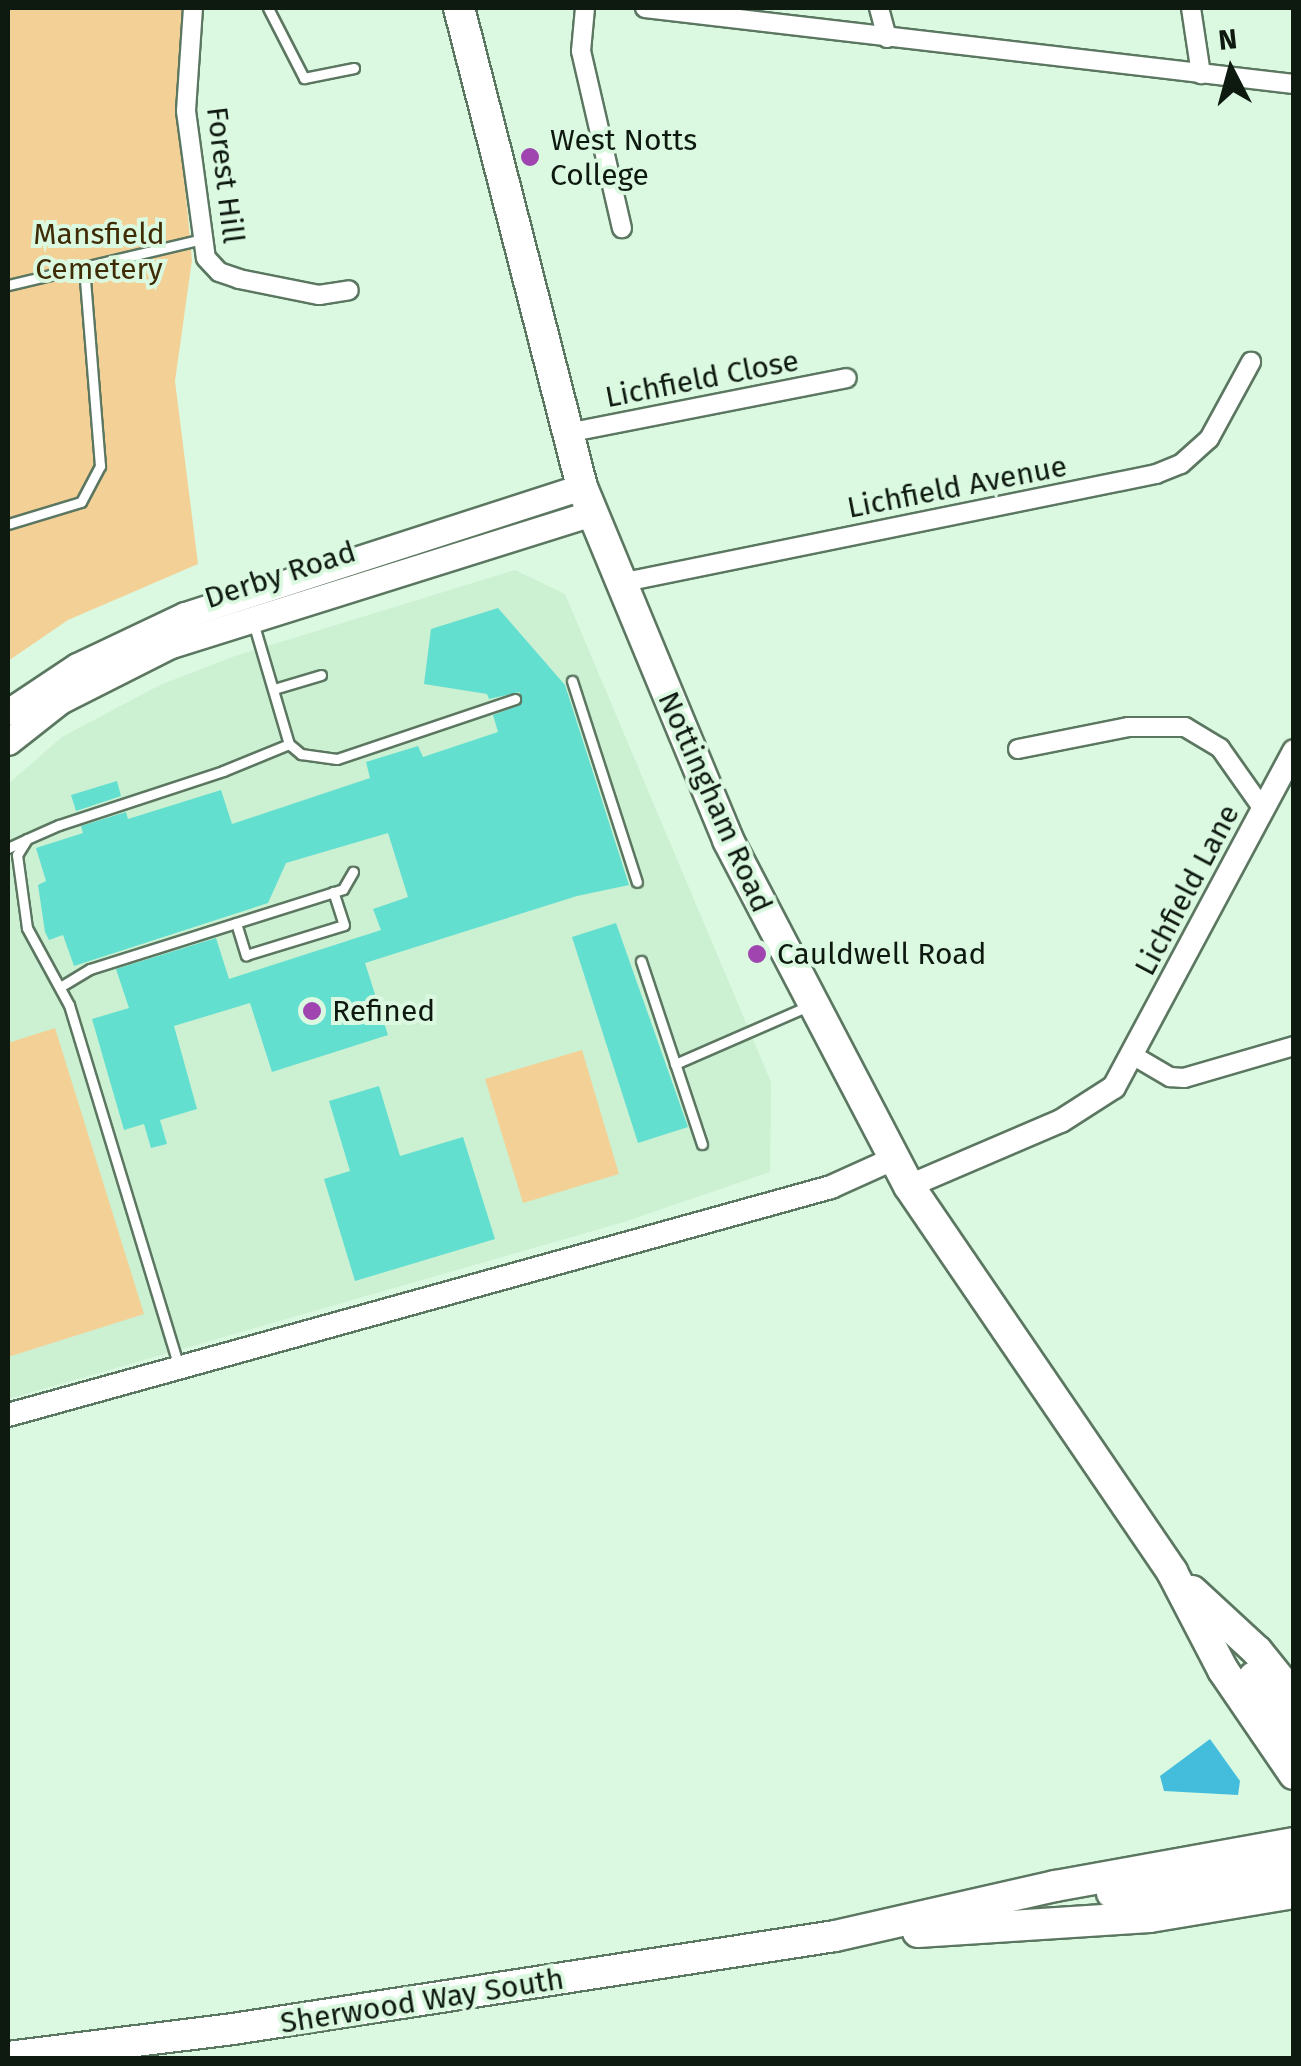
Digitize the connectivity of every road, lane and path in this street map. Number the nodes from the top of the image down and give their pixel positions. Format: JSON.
{"nodes":[{"id":1,"x":193,"y":8,"type":"edge"},
{"id":2,"x":268,"y":8,"type":"edge"},
{"id":3,"x":460,"y":8,"type":"edge"},
{"id":4,"x":585,"y":8,"type":"edge"},
{"id":5,"x":646,"y":8,"type":"edge"},
{"id":6,"x":879,"y":8,"type":"edge"},
{"id":7,"x":1191,"y":8,"type":"edge"},
{"id":8,"x":887,"y":38,"type":"junction"},
{"id":9,"x":354,"y":68,"type":"dead end"},
{"id":10,"x":1201,"y":74,"type":"junction"},
{"id":11,"x":1294,"y":84,"type":"edge"},
{"id":12,"x":622,"y":228,"type":"dead end"},
{"id":13,"x":202,"y":239,"type":"junction"},
{"id":14,"x":84,"y":267,"type":"junction"},
{"id":15,"x":8,"y":285,"type":"edge"},
{"id":16,"x":349,"y":290,"type":"dead end"},
{"id":17,"x":1250,"y":362,"type":"dead end"},
{"id":18,"x":847,"y":378,"type":"dead end"},
{"id":19,"x":567,"y":433,"type":"junction"},
{"id":20,"x":587,"y":500,"type":"junction"},
{"id":21,"x":8,"y":524,"type":"edge"},
{"id":22,"x":620,"y":584,"type":"junction"},
{"id":23,"x":252,"y":619,"type":"junction"},
{"id":24,"x":321,"y":675,"type":"dead end"},
{"id":25,"x":572,"y":681,"type":"dead end"},
{"id":26,"x":274,"y":689,"type":"junction"},
{"id":27,"x":515,"y":700,"type":"dead end"},
{"id":28,"x":8,"y":712,"type":"edge"},
{"id":29,"x":8,"y":742,"type":"edge"},
{"id":30,"x":289,"y":744,"type":"junction"},
{"id":31,"x":1018,"y":748,"type":"dead end"},
{"id":32,"x":1294,"y":751,"type":"edge"},
{"id":33,"x":1263,"y":810,"type":"junction"},
{"id":34,"x":28,"y":839,"type":"junction"},
{"id":35,"x":8,"y":848,"type":"edge"},
{"id":36,"x":354,"y":872,"type":"dead end"},
{"id":37,"x":637,"y":882,"type":"dead end"},
{"id":38,"x":333,"y":892,"type":"junction"},
{"id":39,"x":236,"y":923,"type":"junction"},
{"id":40,"x":641,"y":961,"type":"dead end"},
{"id":41,"x":60,"y":987,"type":"junction"},
{"id":42,"x":810,"y":1005,"type":"junction"},
{"id":43,"x":1294,"y":1046,"type":"edge"},
{"id":44,"x":1134,"y":1056,"type":"junction"},
{"id":45,"x":676,"y":1064,"type":"junction"},
{"id":46,"x":702,"y":1144,"type":"dead end"},
{"id":47,"x":894,"y":1159,"type":"junction"},
{"id":48,"x":909,"y":1186,"type":"junction"},
{"id":49,"x":180,"y":1369,"type":"junction"},
{"id":50,"x":8,"y":1415,"type":"edge"},
{"id":51,"x":1172,"y":1572,"type":"junction"},
{"id":52,"x":1224,"y":1622,"type":"junction"},
{"id":53,"x":1294,"y":1697,"type":"edge"},
{"id":54,"x":1294,"y":1733,"type":"edge"},
{"id":55,"x":1294,"y":1774,"type":"edge"},
{"id":56,"x":1294,"y":1843,"type":"edge"},
{"id":57,"x":1294,"y":1867,"type":"edge"},
{"id":58,"x":1054,"y":1886,"type":"junction"},
{"id":59,"x":1285,"y":1900,"type":"edge"},
{"id":60,"x":835,"y":1936,"type":"junction"},
{"id":61,"x":8,"y":2057,"type":"edge"}],
"edges":[{"from":1,"to":13,"type":"street","name":"Forest Hill"},
{"from":2,"to":9,"type":"lane"},
{"from":3,"to":19,"type":"highway","name":"Nottingham Road"},
{"from":4,"to":12,"type":"street"},
{"from":5,"to":8,"type":"street"},
{"from":6,"to":8,"type":"street"},
{"from":7,"to":10,"type":"street"},
{"from":8,"to":10,"type":"street"},
{"from":10,"to":11,"type":"street"},
{"from":13,"to":14,"type":"lane"},
{"from":13,"to":16,"type":"street","name":"Forest Hill"},
{"from":14,"to":15,"type":"lane"},
{"from":14,"to":21,"type":"lane"},
{"from":17,"to":22,"type":"street","name":"Lichfield Avenue"},
{"from":18,"to":19,"type":"street","name":"Lichfield Close"},
{"from":19,"to":20,"type":"highway","name":"Nottingham Road"},
{"from":20,"to":22,"type":"highway","name":"Nottingham Road"},
{"from":20,"to":23,"type":"main road","name":"Derby Road"},
{"from":20,"to":28,"type":"main road","name":"Derby Road"},
{"from":22,"to":42,"type":"highway","name":"Nottingham Road"},
{"from":23,"to":26,"type":"lane"},
{"from":23,"to":29,"type":"main road","name":"Derby Road"},
{"from":24,"to":26,"type":"lane"},
{"from":25,"to":37,"type":"lane"},
{"from":26,"to":30,"type":"lane"},
{"from":27,"to":30,"type":"lane"},
{"from":30,"to":34,"type":"lane"},
{"from":31,"to":33,"type":"street"},
{"from":32,"to":33,"type":"street","name":"Lichfield Lane"},
{"from":33,"to":44,"type":"street","name":"Lichfield Lane"},
{"from":34,"to":35,"type":"lane"},
{"from":34,"to":41,"type":"lane"},
{"from":36,"to":38,"type":"lane"},
{"from":38,"to":39,"type":"lane"},
{"from":38,"to":39,"type":"lane"},
{"from":39,"to":41,"type":"lane"},
{"from":40,"to":45,"type":"lane"},
{"from":41,"to":49,"type":"lane"},
{"from":42,"to":45,"type":"lane"},
{"from":42,"to":47,"type":"highway","name":"Nottingham Road"},
{"from":43,"to":44,"type":"street"},
{"from":44,"to":48,"type":"street","name":"Lichfield Lane"},
{"from":45,"to":46,"type":"lane"},
{"from":47,"to":48,"type":"highway","name":"Nottingham Road"},
{"from":47,"to":49,"type":"street"},
{"from":48,"to":51,"type":"highway","name":"Nottingham Road"},
{"from":49,"to":50,"type":"street"},
{"from":51,"to":52,"type":"highway","name":"Nottingham Road"},
{"from":51,"to":55,"type":"highway","name":"Nottingham Road"},
{"from":52,"to":53,"type":"highway","name":"Nottingham Road"},
{"from":52,"to":54,"type":"highway"},
{"from":56,"to":58,"type":"highway","name":"Sherwood Way South"},
{"from":57,"to":58,"type":"highway"},
{"from":58,"to":60,"type":"highway","name":"Sherwood Way South"},
{"from":59,"to":60,"type":"highway","name":"Sherwood Way South"},
{"from":60,"to":61,"type":"highway","name":"Sherwood Way South"}]}
